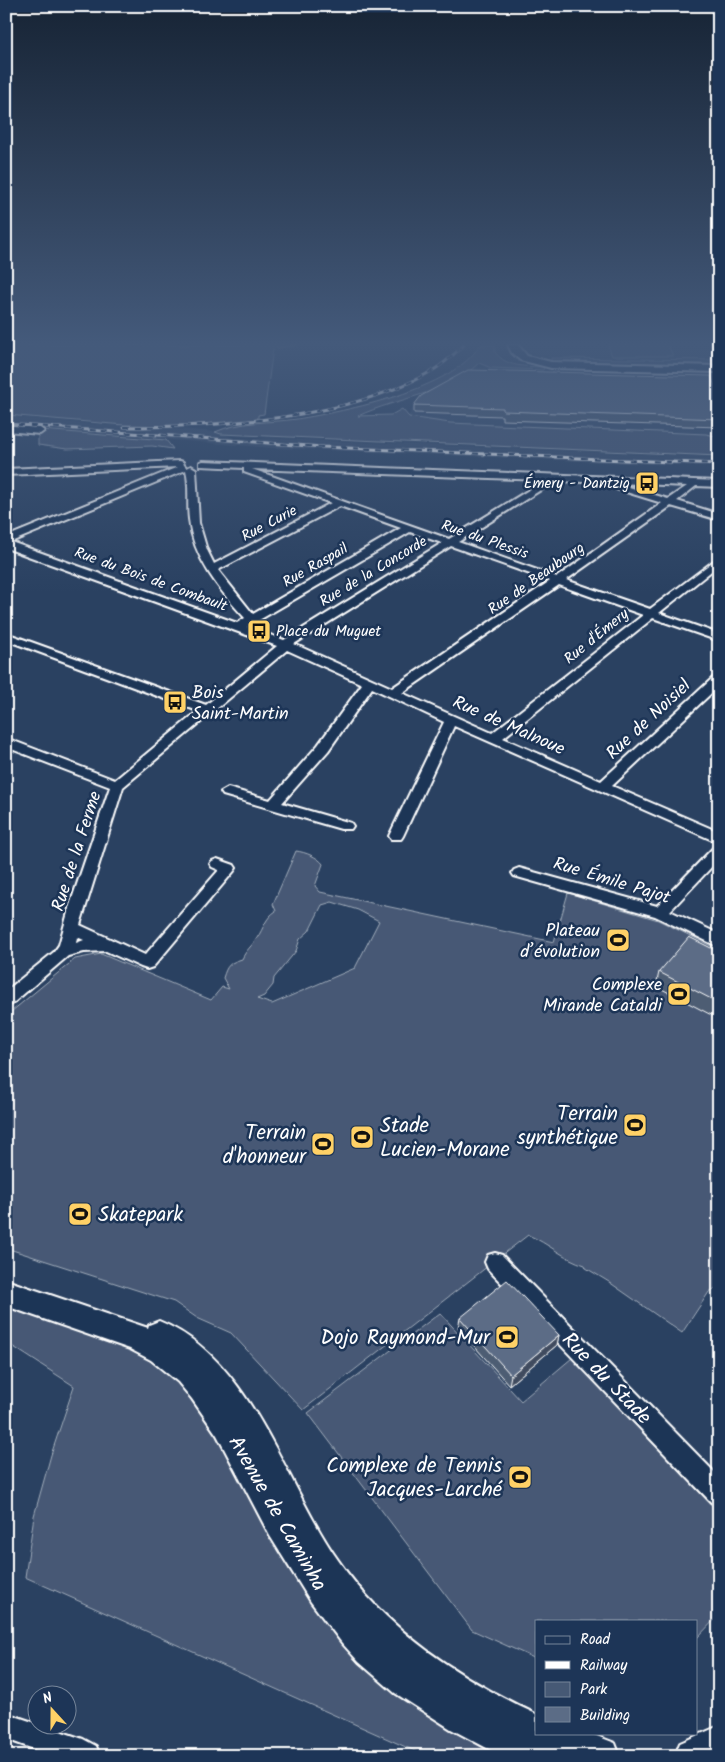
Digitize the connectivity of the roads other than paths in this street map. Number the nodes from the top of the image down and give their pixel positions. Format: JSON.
{"nodes":[{"id":1,"x":6,"y":428,"type":"edge"},
{"id":2,"x":40,"y":431,"type":"dead end"},
{"id":3,"x":191,"y":464,"type":"junction"},
{"id":4,"x":242,"y":465,"type":"junction"},
{"id":5,"x":6,"y":472,"type":"edge"},
{"id":6,"x":551,"y":477,"type":"junction"},
{"id":7,"x":598,"y":479,"type":"junction"},
{"id":8,"x":692,"y":483,"type":"junction"},
{"id":9,"x":719,"y":484,"type":"edge"},
{"id":10,"x":670,"y":502,"type":"junction"},
{"id":11,"x":339,"y":503,"type":"junction"},
{"id":12,"x":719,"y":517,"type":"edge"},
{"id":13,"x":409,"y":528,"type":"junction"},
{"id":14,"x":6,"y":542,"type":"edge"},
{"id":15,"x":448,"y":543,"type":"junction"},
{"id":16,"x":719,"y":560,"type":"edge"},
{"id":17,"x":213,"y":569,"type":"junction"},
{"id":18,"x":558,"y":581,"type":"junction"},
{"id":19,"x":650,"y":614,"type":"junction"},
{"id":20,"x":252,"y":619,"type":"junction"},
{"id":21,"x":236,"y":628,"type":"junction"},
{"id":22,"x":6,"y":636,"type":"edge"},
{"id":23,"x":719,"y":638,"type":"edge"},
{"id":24,"x":286,"y":645,"type":"junction"},
{"id":25,"x":719,"y":679,"type":"edge"},
{"id":26,"x":369,"y":683,"type":"junction"},
{"id":27,"x":393,"y":694,"type":"junction"},
{"id":28,"x":207,"y":710,"type":"junction"},
{"id":29,"x":451,"y":720,"type":"junction"},
{"id":30,"x":494,"y":739,"type":"junction"},
{"id":31,"x":6,"y":742,"type":"edge"},
{"id":32,"x":117,"y":785,"type":"junction"},
{"id":33,"x":603,"y":786,"type":"junction"},
{"id":34,"x":228,"y":792,"type":"dead end"},
{"id":35,"x":273,"y":805,"type":"junction"},
{"id":36,"x":346,"y":826,"type":"dead end"},
{"id":37,"x":396,"y":836,"type":"dead end"},
{"id":38,"x":719,"y":838,"type":"edge"},
{"id":39,"x":719,"y":850,"type":"edge"},
{"id":40,"x":216,"y":864,"type":"dead end"},
{"id":41,"x":519,"y":873,"type":"dead end"},
{"id":42,"x":660,"y":912,"type":"junction"},
{"id":43,"x":72,"y":928,"type":"junction"},
{"id":44,"x":719,"y":942,"type":"edge"},
{"id":45,"x":108,"y":945,"type":"junction"},
{"id":46,"x":63,"y":952,"type":"junction"},
{"id":47,"x":6,"y":1000,"type":"edge"},
{"id":48,"x":495,"y":1262,"type":"dead end"},
{"id":49,"x":6,"y":1280,"type":"edge"},
{"id":50,"x":6,"y":1293,"type":"edge"},
{"id":51,"x":719,"y":1494,"type":"edge"},
{"id":52,"x":6,"y":1726,"type":"edge"},
{"id":53,"x":535,"y":1733,"type":"edge"},
{"id":54,"x":539,"y":1734,"type":"edge"},
{"id":55,"x":719,"y":1744,"type":"edge"},
{"id":56,"x":86,"y":1756,"type":"edge"},
{"id":57,"x":543,"y":1756,"type":"edge"},
{"id":58,"x":602,"y":1756,"type":"edge"},
{"id":59,"x":693,"y":1756,"type":"edge"}],
"edges":[{"from":1,"to":2,"type":"street"},
{"from":3,"to":4,"type":"street"},
{"from":3,"to":5,"type":"street"},
{"from":3,"to":14,"type":"street"},
{"from":3,"to":17,"type":"street"},
{"from":4,"to":6,"type":"street"},
{"from":4,"to":11,"type":"street","name":"Rue du Plessis"},
{"from":6,"to":7,"type":"street"},
{"from":6,"to":15,"type":"street","name":"Rue de la Concorde"},
{"from":7,"to":8,"type":"street"},
{"from":7,"to":10,"type":"street"},
{"from":8,"to":9,"type":"street"},
{"from":8,"to":10,"type":"street","name":"Rue de Beaubourg"},
{"from":10,"to":12,"type":"street"},
{"from":10,"to":18,"type":"street","name":"Rue de Beaubourg"},
{"from":11,"to":13,"type":"street","name":"Rue du Plessis"},
{"from":11,"to":17,"type":"street","name":"Rue Curie"},
{"from":13,"to":15,"type":"street","name":"Rue du Plessis"},
{"from":13,"to":20,"type":"street","name":"Rue Raspail"},
{"from":14,"to":21,"type":"street","name":"Rue du Bois de Combault"},
{"from":15,"to":18,"type":"street","name":"Rue du Plessis"},
{"from":15,"to":24,"type":"street","name":"Rue de la Concorde"},
{"from":16,"to":19,"type":"street","name":"Rue d'Émery"},
{"from":17,"to":20,"type":"street"},
{"from":18,"to":19,"type":"street","name":"Rue du Plessis"},
{"from":18,"to":27,"type":"street","name":"Rue de Beaubourg"},
{"from":19,"to":23,"type":"street","name":"Rue du Plessis"},
{"from":19,"to":30,"type":"street","name":"Rue d'Émery"},
{"from":20,"to":21,"type":"street","name":"Rue Raspail"},
{"from":21,"to":24,"type":"street","name":"Rue du Bois de Combault"},
{"from":22,"to":28,"type":"street"},
{"from":24,"to":26,"type":"street","name":"Rue de Malnoue"},
{"from":24,"to":28,"type":"street","name":"Rue de la Ferme"},
{"from":25,"to":33,"type":"street","name":"Rue de Noisiel"},
{"from":26,"to":27,"type":"street","name":"Rue de Malnoue"},
{"from":26,"to":35,"type":"street"},
{"from":27,"to":29,"type":"street","name":"Rue de Malnoue"},
{"from":28,"to":32,"type":"street","name":"Rue de la Ferme"},
{"from":29,"to":30,"type":"street","name":"Rue de Malnoue"},
{"from":29,"to":37,"type":"street"},
{"from":30,"to":33,"type":"street","name":"Rue de Malnoue"},
{"from":31,"to":32,"type":"street"},
{"from":32,"to":43,"type":"street","name":"Rue de la Ferme"},
{"from":33,"to":38,"type":"street","name":"Rue de Malnoue"},
{"from":34,"to":35,"type":"street"},
{"from":35,"to":36,"type":"street"},
{"from":39,"to":42,"type":"street"},
{"from":40,"to":45,"type":"street"},
{"from":41,"to":42,"type":"street","name":"Rue Émile Pajot"},
{"from":42,"to":44,"type":"street","name":"Rue Émile Pajot"},
{"from":43,"to":45,"type":"street"},
{"from":43,"to":46,"type":"street","name":"Rue de la Ferme"},
{"from":45,"to":46,"type":"street"},
{"from":46,"to":47,"type":"street","name":"Rue de la Ferme"},
{"from":48,"to":51,"type":"street","name":"Rue du Stade"},
{"from":49,"to":53,"type":"street","name":"Avenue de Caminha"},
{"from":50,"to":57,"type":"street","name":"Avenue de Caminha"},
{"from":52,"to":56,"type":"street"},
{"from":54,"to":58,"type":"street","name":"Avenue de Caminha"},
{"from":55,"to":59,"type":"street"}]}
